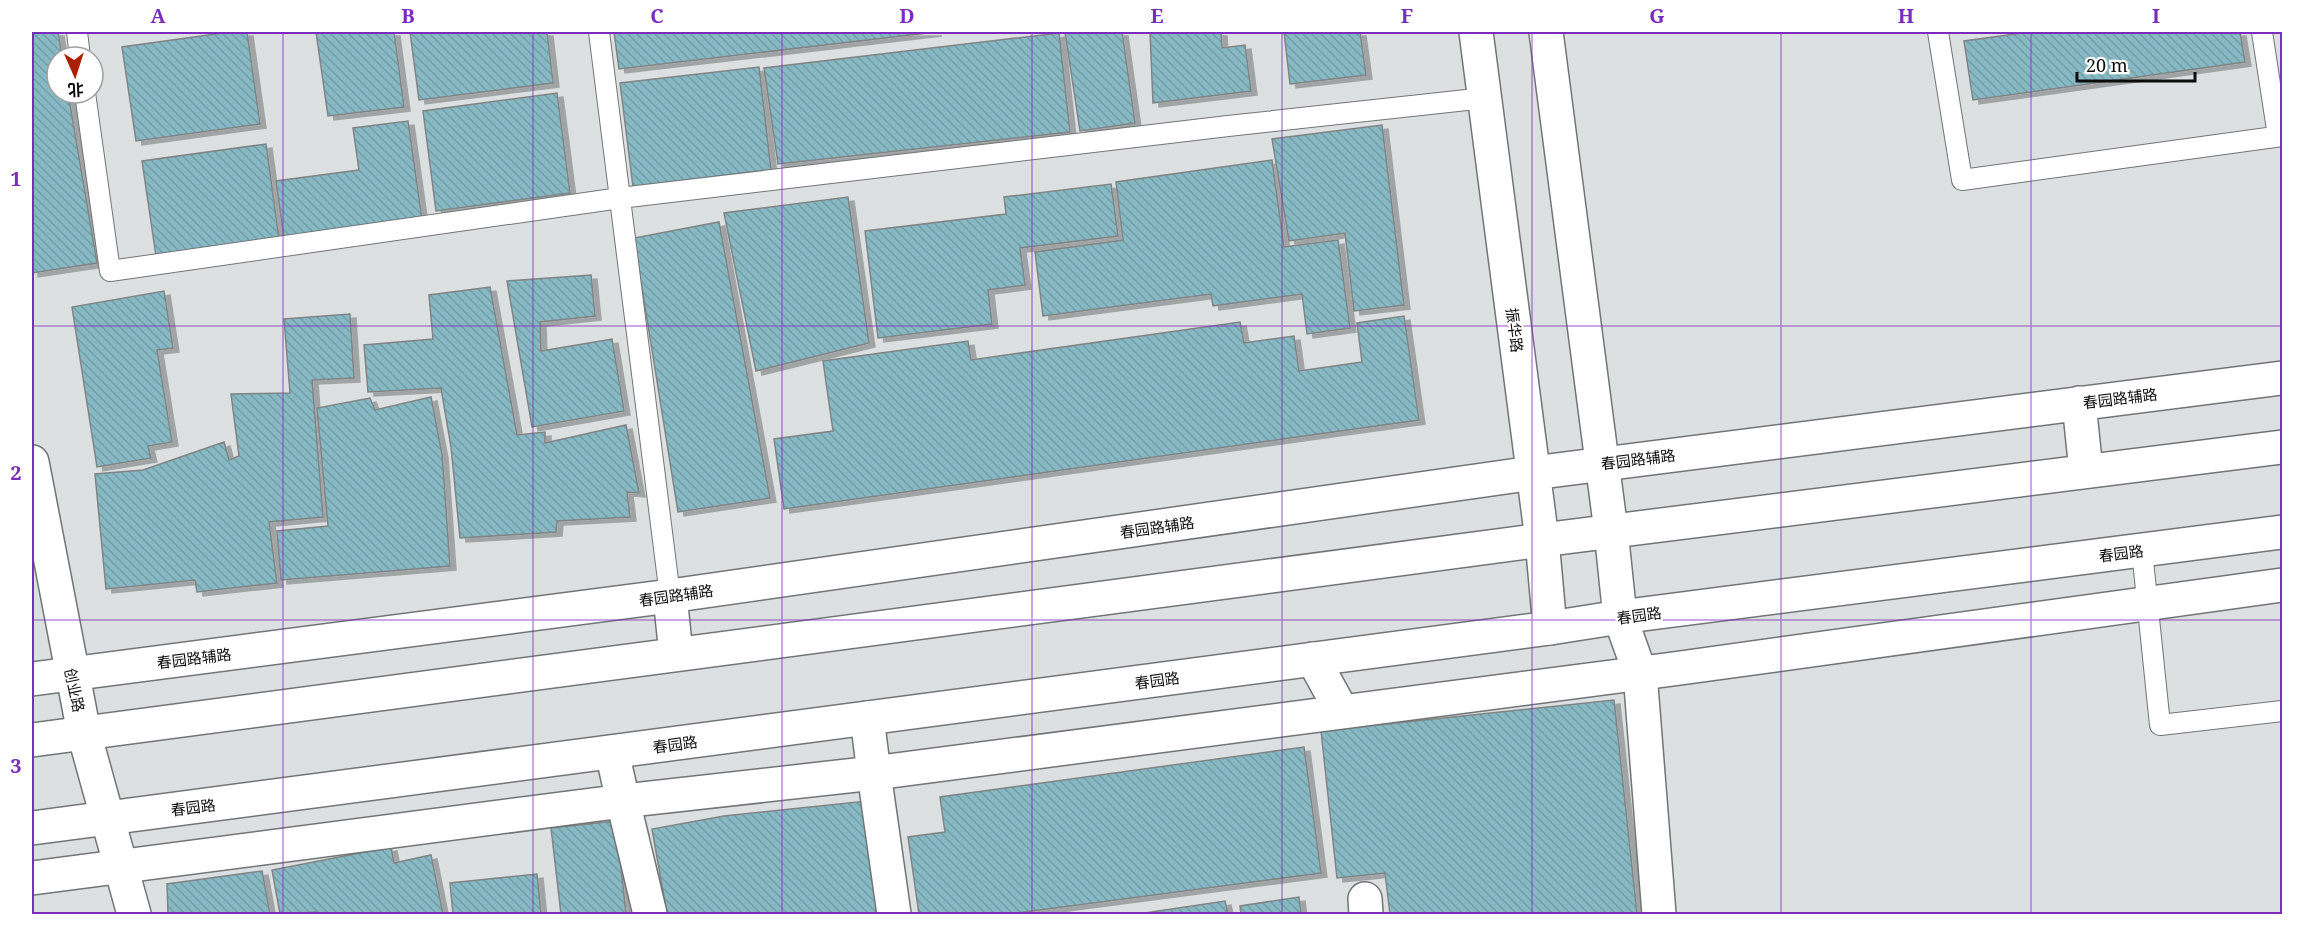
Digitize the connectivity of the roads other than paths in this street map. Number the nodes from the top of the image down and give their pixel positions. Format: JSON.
{"nodes":[{"id":1,"x":599,"y":32,"type":"edge"},
{"id":2,"x":1458,"y":32,"type":"edge"},
{"id":3,"x":1938,"y":32,"type":"edge"},
{"id":4,"x":2262,"y":32,"type":"edge"},
{"id":5,"x":1548,"y":37,"type":"edge"},
{"id":6,"x":1478,"y":45,"type":"edge"},
{"id":7,"x":1485,"y":98,"type":"junction"},
{"id":8,"x":87,"y":105,"type":"edge"},
{"id":9,"x":2280,"y":136,"type":"edge"},
{"id":10,"x":620,"y":198,"type":"junction"},
{"id":11,"x":2283,"y":378,"type":"edge"},
{"id":12,"x":2079,"y":403,"type":"junction"},
{"id":13,"x":2283,"y":447,"type":"edge"},
{"id":14,"x":32,"y":462,"type":"edge"},
{"id":15,"x":1602,"y":464,"type":"junction"},
{"id":16,"x":2086,"y":471,"type":"junction"},
{"id":17,"x":1533,"y":473,"type":"junction"},
{"id":18,"x":1611,"y":531,"type":"junction"},
{"id":19,"x":2283,"y":532,"type":"edge"},
{"id":20,"x":1542,"y":540,"type":"junction"},
{"id":21,"x":2142,"y":551,"type":"junction"},
{"id":22,"x":2283,"y":585,"type":"edge"},
{"id":23,"x":670,"y":596,"type":"junction"},
{"id":24,"x":2148,"y":604,"type":"junction"},
{"id":25,"x":1620,"y":617,"type":"junction"},
{"id":26,"x":1550,"y":628,"type":"junction"},
{"id":27,"x":676,"y":654,"type":"junction"},
{"id":28,"x":1313,"y":659,"type":"junction"},
{"id":29,"x":1640,"y":673,"type":"junction"},
{"id":30,"x":71,"y":674,"type":"junction"},
{"id":31,"x":32,"y":679,"type":"edge"},
{"id":32,"x":1341,"y":710,"type":"junction"},
{"id":33,"x":2283,"y":711,"type":"edge"},
{"id":34,"x":867,"y":718,"type":"junction"},
{"id":35,"x":84,"y":733,"type":"junction"},
{"id":36,"x":32,"y":740,"type":"edge"},
{"id":37,"x":612,"y":752,"type":"junction"},
{"id":38,"x":874,"y":773,"type":"junction"},
{"id":39,"x":624,"y":801,"type":"junction"},
{"id":40,"x":107,"y":818,"type":"junction"},
{"id":41,"x":32,"y":828,"type":"edge"},
{"id":42,"x":121,"y":866,"type":"junction"},
{"id":43,"x":32,"y":878,"type":"edge"},
{"id":44,"x":134,"y":915,"type":"edge"},
{"id":45,"x":650,"y":915,"type":"edge"},
{"id":46,"x":894,"y":915,"type":"edge"},
{"id":47,"x":1659,"y":915,"type":"edge"}],
"edges":[{"from":1,"to":10,"type":"lane"},
{"from":2,"to":6,"type":"street"},
{"from":3,"to":9,"type":"lane"},
{"from":4,"to":9,"type":"lane"},
{"from":5,"to":15,"type":"street"},
{"from":6,"to":7,"type":"street","name":"振华路"},
{"from":7,"to":10,"type":"lane"},
{"from":7,"to":17,"type":"street","name":"振华路"},
{"from":8,"to":10,"type":"lane"},
{"from":10,"to":23,"type":"lane"},
{"from":11,"to":12,"type":"street","name":"春园路辅路"},
{"from":12,"to":15,"type":"street","name":"春园路辅路"},
{"from":12,"to":16,"type":"street"},
{"from":13,"to":16,"type":"street"},
{"from":14,"to":30,"type":"street","name":"创业路"},
{"from":15,"to":17,"type":"street","name":"春园路辅路"},
{"from":15,"to":18,"type":"street"},
{"from":16,"to":18,"type":"street"},
{"from":17,"to":20,"type":"street","name":"振华路"},
{"from":17,"to":23,"type":"street","name":"春园路辅路"},
{"from":18,"to":20,"type":"street"},
{"from":18,"to":25,"type":"street"},
{"from":19,"to":21,"type":"street","name":"春园路"},
{"from":20,"to":26,"type":"street","name":"振华路"},
{"from":20,"to":27,"type":"street"},
{"from":21,"to":24,"type":"lane"},
{"from":21,"to":25,"type":"street","name":"春园路"},
{"from":22,"to":24,"type":"street"},
{"from":23,"to":27,"type":"street"},
{"from":23,"to":30,"type":"street","name":"春园路辅路"},
{"from":24,"to":29,"type":"street"},
{"from":24,"to":33,"type":"lane"},
{"from":25,"to":26,"type":"street","name":"春园路"},
{"from":25,"to":29,"type":"street"},
{"from":26,"to":28,"type":"street","name":"春园路"},
{"from":27,"to":35,"type":"street"},
{"from":28,"to":32,"type":"street"},
{"from":28,"to":34,"type":"street","name":"春园路"},
{"from":29,"to":32,"type":"street"},
{"from":29,"to":47,"type":"street"},
{"from":30,"to":31,"type":"street","name":"春园路辅路"},
{"from":30,"to":35,"type":"street","name":"创业路"},
{"from":32,"to":38,"type":"street"},
{"from":34,"to":37,"type":"street","name":"春园路"},
{"from":34,"to":38,"type":"street"},
{"from":35,"to":36,"type":"street"},
{"from":35,"to":40,"type":"street","name":"创业路"},
{"from":37,"to":39,"type":"street"},
{"from":37,"to":40,"type":"street","name":"春园路"},
{"from":38,"to":39,"type":"street"},
{"from":38,"to":46,"type":"street"},
{"from":39,"to":42,"type":"street"},
{"from":39,"to":45,"type":"street"},
{"from":40,"to":41,"type":"street","name":"春园路"},
{"from":40,"to":42,"type":"street","name":"创业路"},
{"from":42,"to":43,"type":"street"},
{"from":42,"to":44,"type":"street","name":"创业路"}]}
